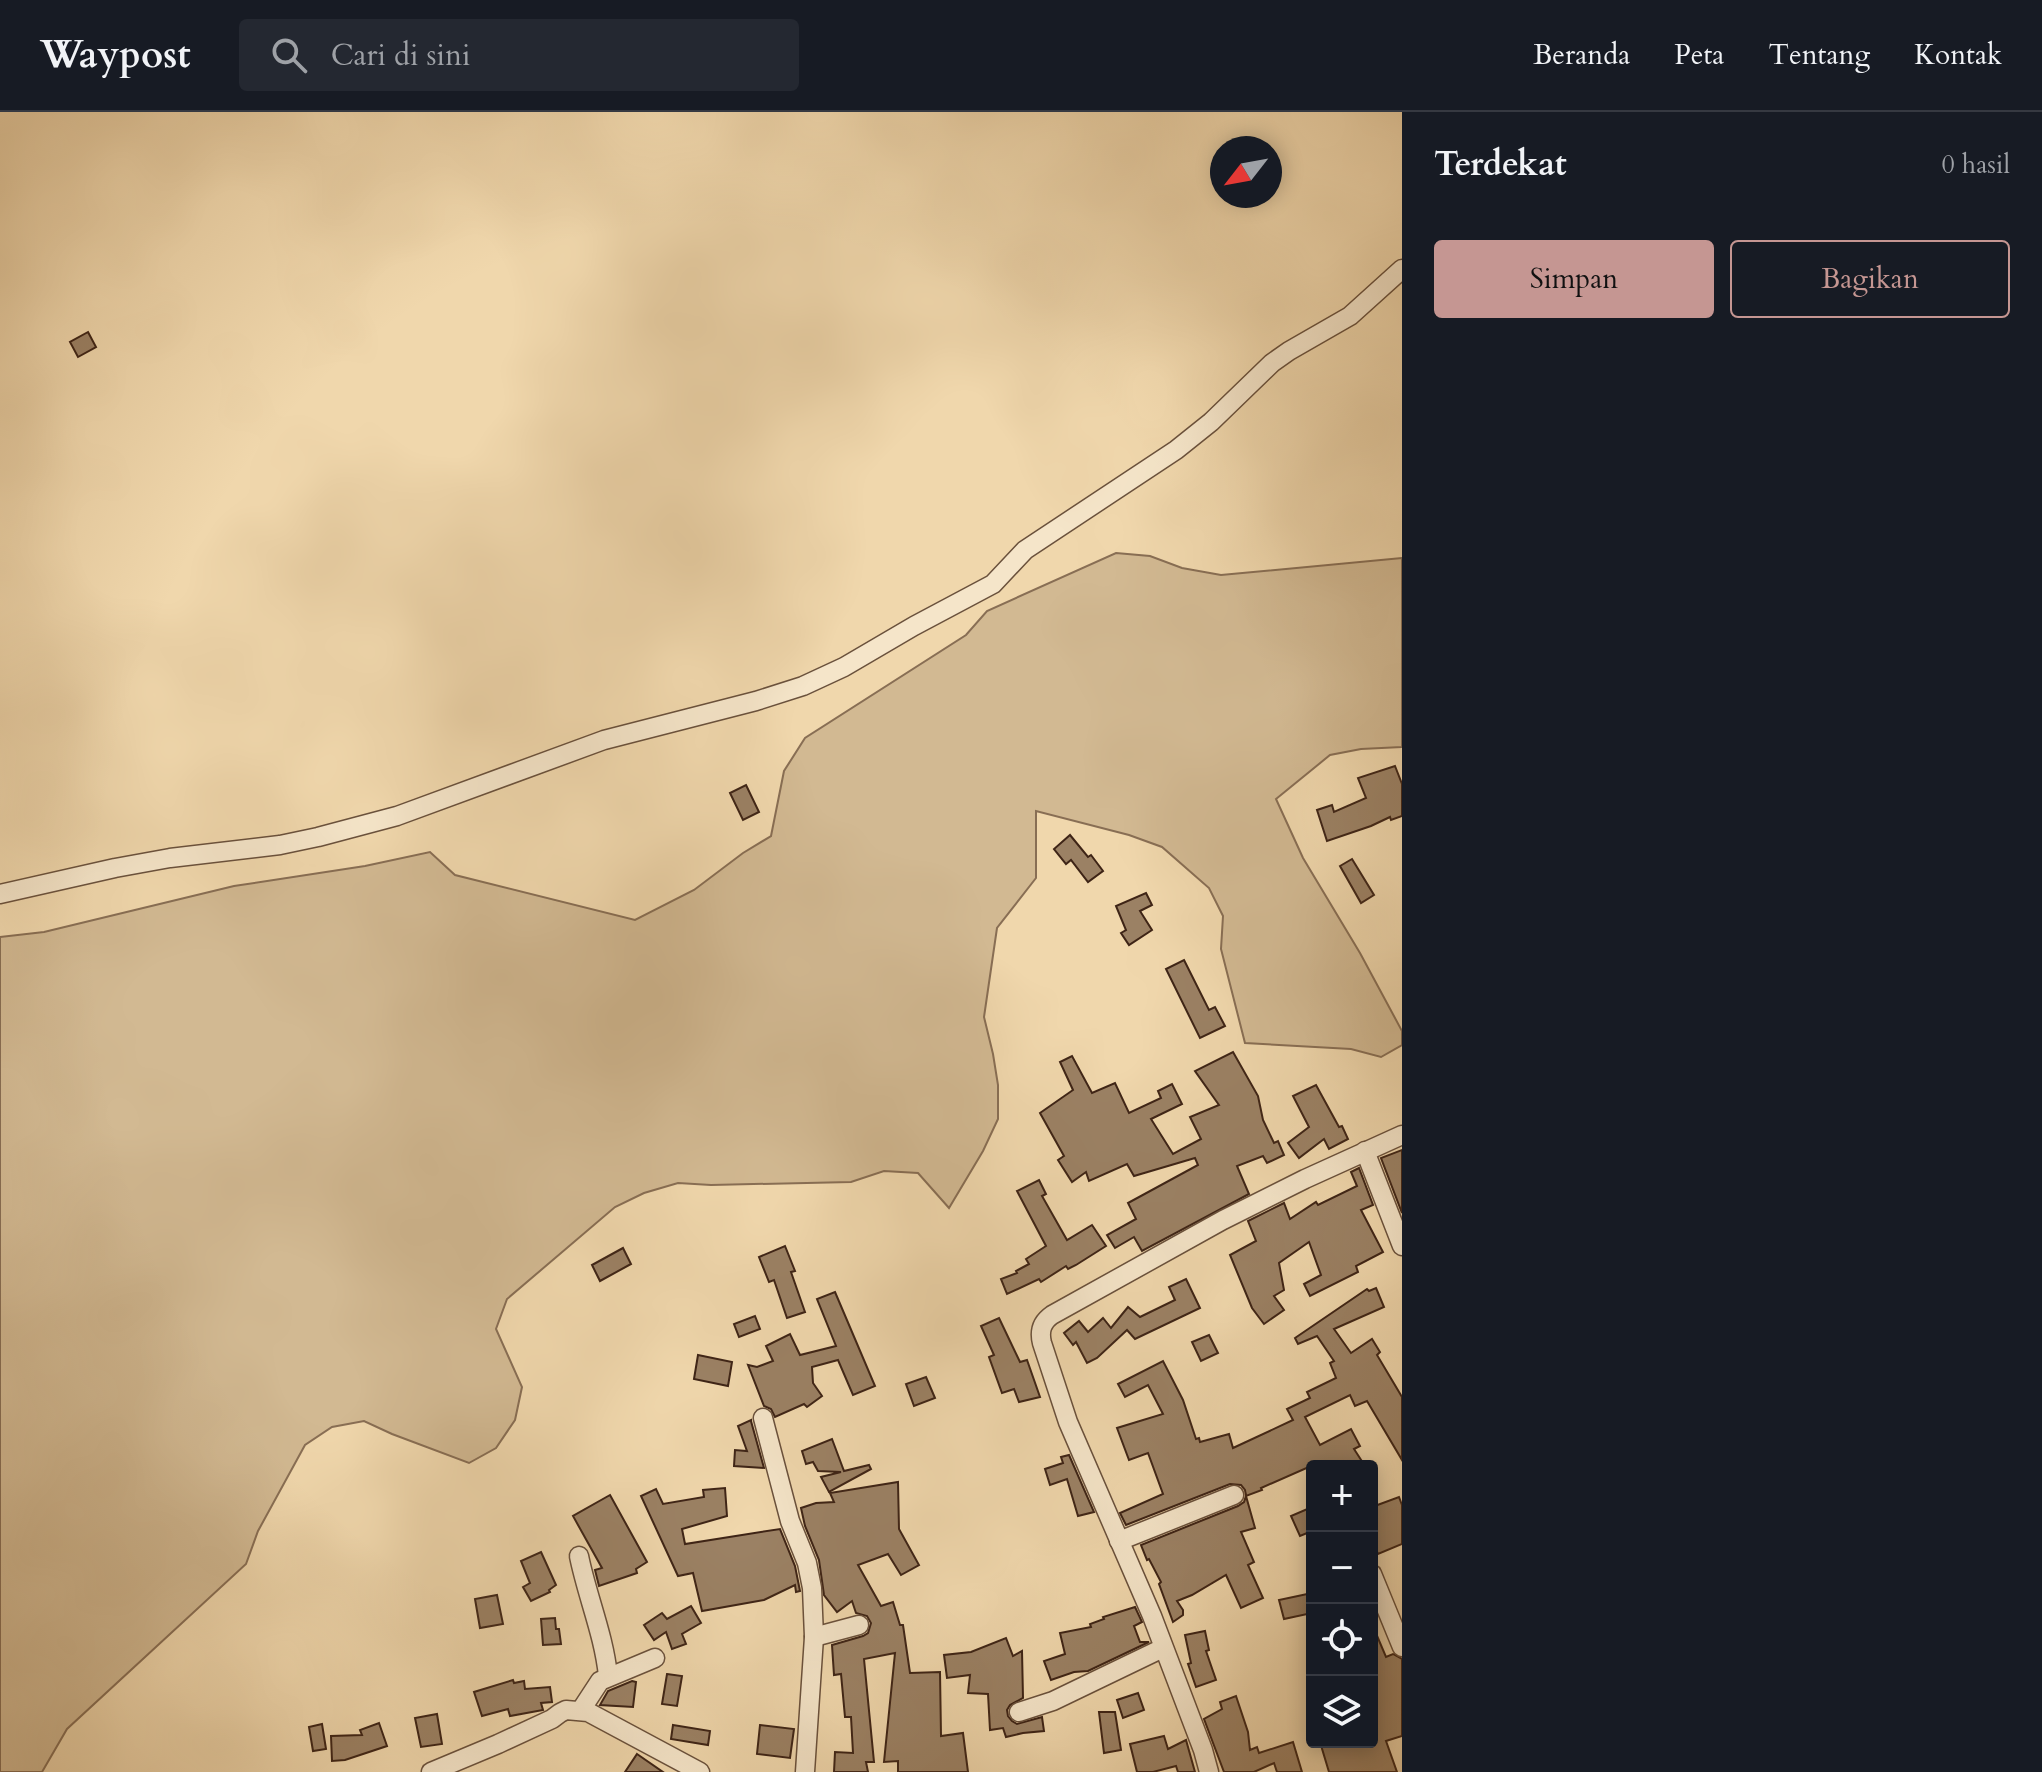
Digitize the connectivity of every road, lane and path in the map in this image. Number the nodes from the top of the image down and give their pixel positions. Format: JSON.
{"nodes":[{"id":1,"x":1402,"y":269,"type":"edge"},
{"id":2,"x":0,"y":894,"type":"edge"},
{"id":3,"x":1402,"y":1135,"type":"edge"},
{"id":4,"x":1365,"y":1151,"type":"junction"},
{"id":5,"x":1402,"y":1246,"type":"edge"},
{"id":6,"x":763,"y":1418,"type":"dead end"},
{"id":7,"x":1234,"y":1495,"type":"dead end"},
{"id":8,"x":1119,"y":1541,"type":"junction"},
{"id":9,"x":579,"y":1556,"type":"dead end"},
{"id":10,"x":1378,"y":1589,"type":"edge"},
{"id":11,"x":859,"y":1625,"type":"dead end"},
{"id":12,"x":814,"y":1637,"type":"junction"},
{"id":13,"x":1402,"y":1647,"type":"edge"},
{"id":14,"x":1163,"y":1648,"type":"junction"},
{"id":15,"x":655,"y":1658,"type":"dead end"},
{"id":16,"x":608,"y":1676,"type":"junction"},
{"id":17,"x":581,"y":1710,"type":"junction"},
{"id":18,"x":1019,"y":1712,"type":"dead end"},
{"id":19,"x":431,"y":1772,"type":"edge"},
{"id":20,"x":700,"y":1772,"type":"edge"},
{"id":21,"x":805,"y":1772,"type":"edge"},
{"id":22,"x":1209,"y":1772,"type":"edge"}],
"edges":[{"from":1,"to":2,"type":"street"},
{"from":3,"to":4,"type":"street"},
{"from":4,"to":5,"type":"street"},
{"from":4,"to":8,"type":"street"},
{"from":6,"to":12,"type":"street"},
{"from":7,"to":8,"type":"street"},
{"from":8,"to":14,"type":"street"},
{"from":9,"to":16,"type":"street"},
{"from":10,"to":13,"type":"street"},
{"from":11,"to":12,"type":"street"},
{"from":12,"to":21,"type":"street"},
{"from":14,"to":18,"type":"street"},
{"from":14,"to":22,"type":"street"},
{"from":15,"to":16,"type":"street"},
{"from":16,"to":17,"type":"street"},
{"from":17,"to":19,"type":"street"},
{"from":17,"to":20,"type":"street"}]}
